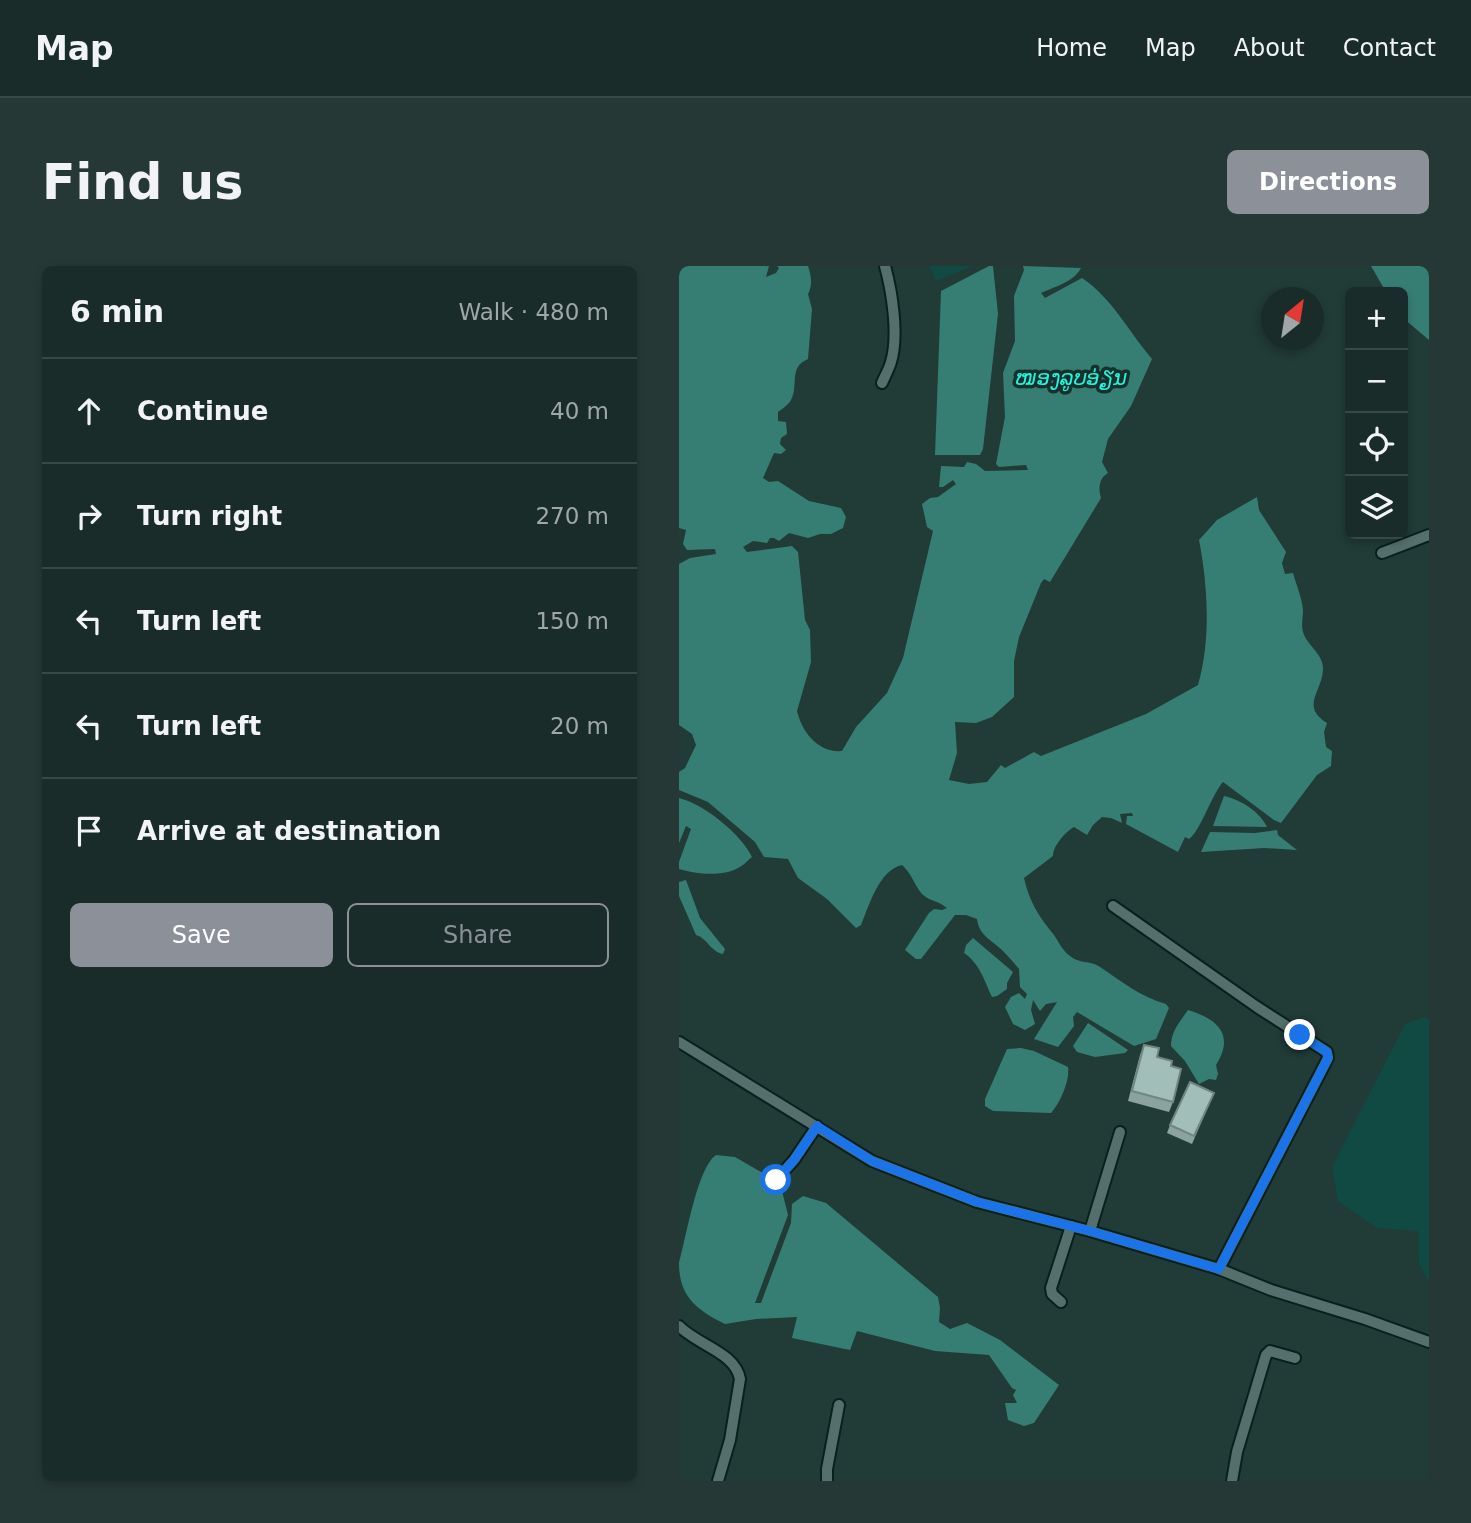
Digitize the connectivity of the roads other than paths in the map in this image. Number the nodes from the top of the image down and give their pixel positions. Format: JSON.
{"nodes":[{"id":1,"x":885,"y":266,"type":"edge"},
{"id":2,"x":882,"y":383,"type":"dead end"},
{"id":3,"x":1429,"y":535,"type":"edge"},
{"id":4,"x":1382,"y":553,"type":"dead end"},
{"id":5,"x":1113,"y":906,"type":"dead end"},
{"id":6,"x":679,"y":1042,"type":"edge"},
{"id":7,"x":817,"y":1126,"type":"junction"},
{"id":8,"x":1120,"y":1132,"type":"dead end"},
{"id":9,"x":776,"y":1180,"type":"dead end"},
{"id":10,"x":1071,"y":1226,"type":"junction"},
{"id":11,"x":1090,"y":1231,"type":"junction"},
{"id":12,"x":1219,"y":1269,"type":"junction"},
{"id":13,"x":1061,"y":1301,"type":"dead end"},
{"id":14,"x":679,"y":1326,"type":"edge"},
{"id":15,"x":1429,"y":1342,"type":"edge"},
{"id":16,"x":1295,"y":1358,"type":"dead end"},
{"id":17,"x":839,"y":1405,"type":"dead end"},
{"id":18,"x":718,"y":1481,"type":"edge"},
{"id":19,"x":827,"y":1481,"type":"edge"},
{"id":20,"x":1232,"y":1481,"type":"edge"}],
"edges":[{"from":1,"to":2,"type":"street"},
{"from":3,"to":4,"type":"street"},
{"from":5,"to":12,"type":"street"},
{"from":6,"to":7,"type":"street"},
{"from":7,"to":9,"type":"street"},
{"from":7,"to":10,"type":"street"},
{"from":8,"to":11,"type":"street"},
{"from":10,"to":11,"type":"street"},
{"from":10,"to":13,"type":"street"},
{"from":11,"to":12,"type":"street"},
{"from":12,"to":15,"type":"street"},
{"from":14,"to":18,"type":"street"},
{"from":16,"to":20,"type":"street"},
{"from":17,"to":19,"type":"street"}]}
